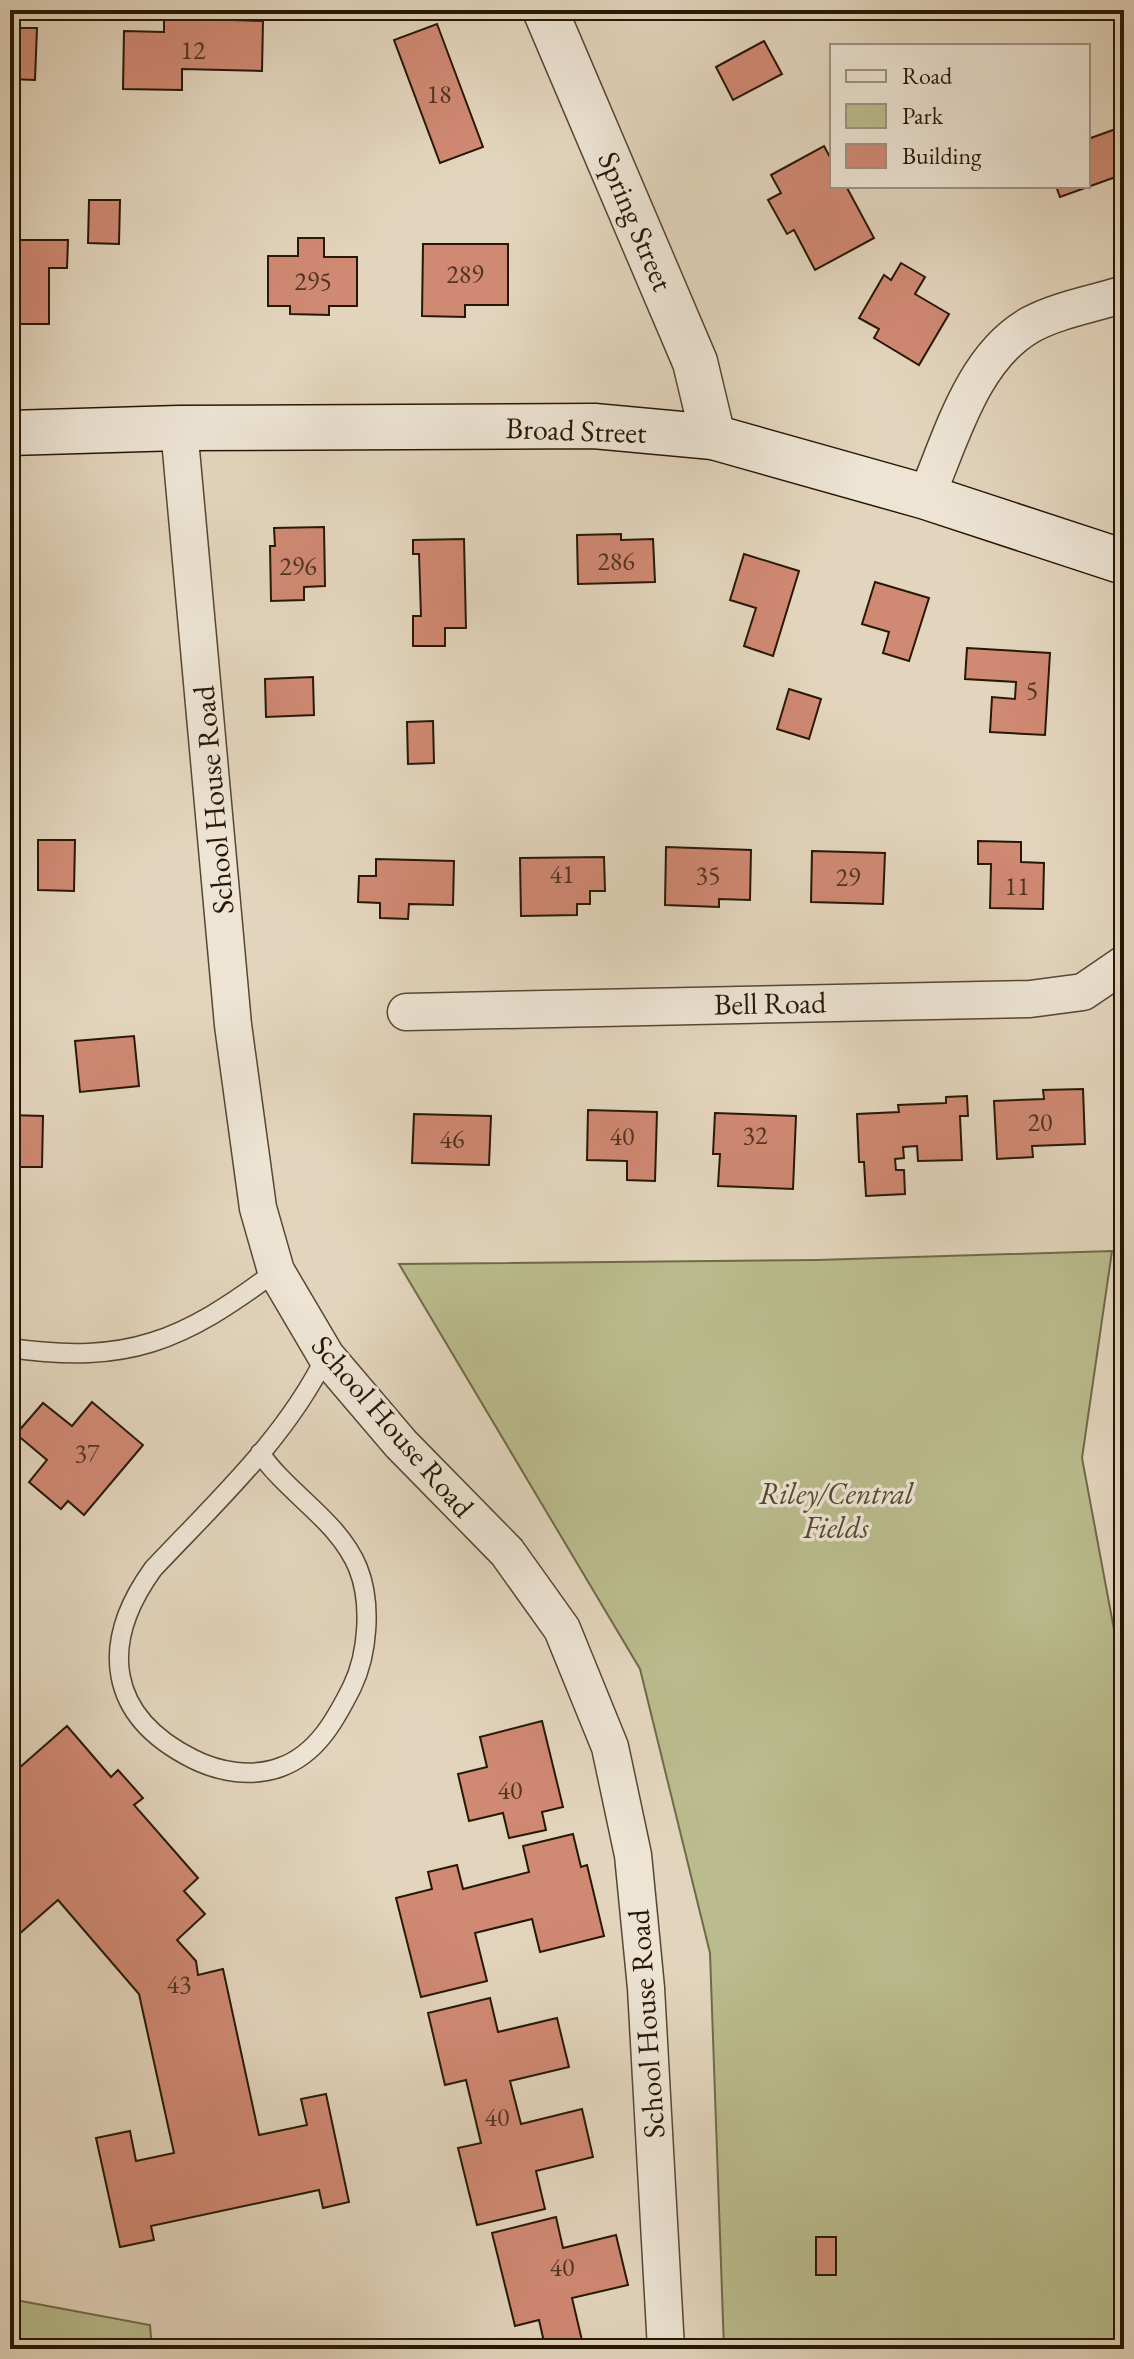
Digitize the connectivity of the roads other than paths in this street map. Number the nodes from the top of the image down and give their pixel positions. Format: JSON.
{"nodes":[{"id":1,"x":545,"y":10,"type":"edge"},
{"id":2,"x":1124,"y":294,"type":"edge"},
{"id":3,"x":179,"y":428,"type":"junction"},
{"id":4,"x":10,"y":433,"type":"edge"},
{"id":5,"x":713,"y":437,"type":"junction"},
{"id":6,"x":926,"y":497,"type":"junction"},
{"id":7,"x":1124,"y":562,"type":"edge"},
{"id":8,"x":1124,"y":964,"type":"edge"},
{"id":9,"x":406,"y":1012,"type":"dead end"},
{"id":10,"x":276,"y":1271,"type":"junction"},
{"id":11,"x":10,"y":1348,"type":"edge"},
{"id":12,"x":326,"y":1356,"type":"junction"},
{"id":13,"x":260,"y":1453,"type":"junction"},
{"id":14,"x":666,"y":2349,"type":"edge"}],
"edges":[{"from":1,"to":5,"type":"main road","name":"Spring Street"},
{"from":2,"to":6,"type":"street"},
{"from":3,"to":4,"type":"main road","name":"Broad Street"},
{"from":3,"to":5,"type":"main road","name":"Broad Street"},
{"from":3,"to":10,"type":"street","name":"School House Road"},
{"from":5,"to":6,"type":"main road","name":"Broad Street"},
{"from":6,"to":7,"type":"main road","name":"Broad Street"},
{"from":8,"to":9,"type":"street","name":"Bell Road"},
{"from":10,"to":11,"type":"lane"},
{"from":10,"to":12,"type":"street","name":"School House Road"},
{"from":12,"to":13,"type":"lane"},
{"from":12,"to":14,"type":"street","name":"School House Road"},
{"from":13,"to":13,"type":"lane"}]}
